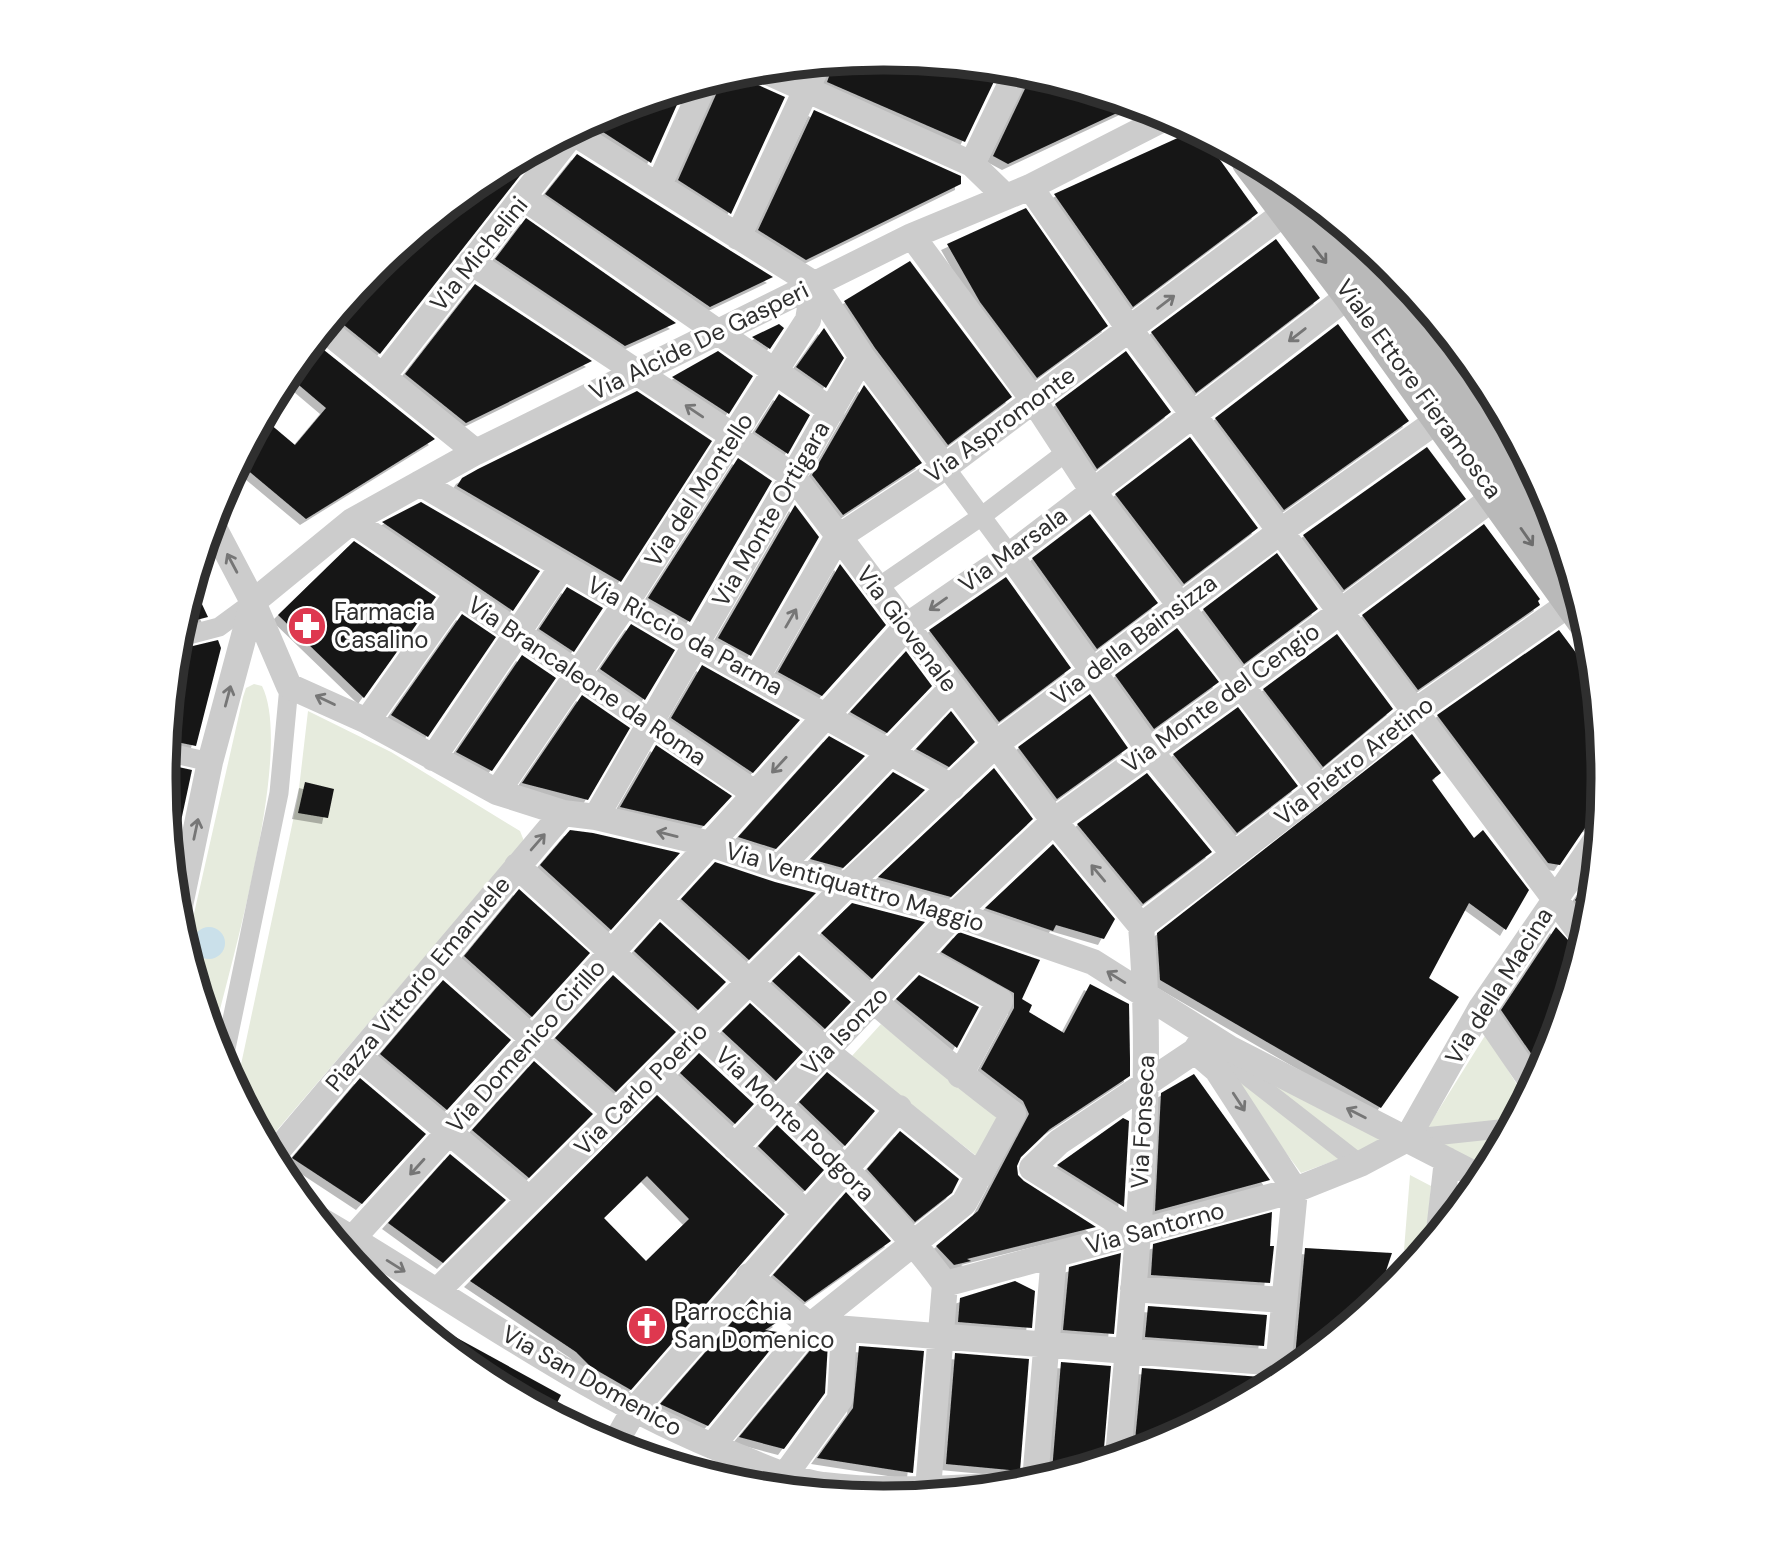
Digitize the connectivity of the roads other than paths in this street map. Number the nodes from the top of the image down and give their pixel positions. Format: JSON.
{"nodes":[{"id":1,"x":813,"y":74,"type":"edge"},
{"id":2,"x":781,"y":78,"type":"edge"},
{"id":3,"x":1012,"y":82,"type":"edge"},
{"id":4,"x":806,"y":89,"type":"junction"},
{"id":5,"x":699,"y":94,"type":"edge"},
{"id":6,"x":1153,"y":124,"type":"edge"},
{"id":7,"x":583,"y":137,"type":"edge"},
{"id":8,"x":562,"y":147,"type":"edge"},
{"id":9,"x":972,"y":164,"type":"junction"},
{"id":10,"x":1265,"y":182,"type":"edge"},
{"id":11,"x":659,"y":185,"type":"junction"},
{"id":12,"x":1018,"y":192,"type":"junction"},
{"id":13,"x":524,"y":198,"type":"junction"},
{"id":14,"x":1287,"y":211,"type":"junction"},
{"id":15,"x":912,"y":236,"type":"junction"},
{"id":16,"x":738,"y":237,"type":"junction"},
{"id":17,"x":471,"y":262,"type":"junction"},
{"id":18,"x":814,"y":284,"type":"junction"},
{"id":19,"x":1392,"y":286,"type":"edge"},
{"id":20,"x":1351,"y":294,"type":"junction"},
{"id":21,"x":1424,"y":323,"type":"edge"},
{"id":22,"x":1130,"y":330,"type":"junction"},
{"id":23,"x":716,"y":332,"type":"junction"},
{"id":24,"x":332,"y":335,"type":"edge"},
{"id":25,"x":862,"y":357,"type":"junction"},
{"id":26,"x":637,"y":372,"type":"junction"},
{"id":27,"x":775,"y":372,"type":"junction"},
{"id":28,"x":383,"y":376,"type":"junction"},
{"id":29,"x":1034,"y":401,"type":"junction"},
{"id":30,"x":832,"y":411,"type":"junction"},
{"id":31,"x":1195,"y":414,"type":"junction"},
{"id":32,"x":1441,"y":418,"type":"junction"},
{"id":33,"x":1497,"y":424,"type":"edge"},
{"id":34,"x":733,"y":437,"type":"junction"},
{"id":35,"x":477,"y":452,"type":"junction"},
{"id":36,"x":1065,"y":453,"type":"junction"},
{"id":37,"x":944,"y":467,"type":"junction"},
{"id":38,"x":793,"y":476,"type":"junction"},
{"id":39,"x":420,"y":483,"type":"junction"},
{"id":40,"x":1092,"y":490,"type":"junction"},
{"id":41,"x":1497,"y":495,"type":"junction"},
{"id":42,"x":982,"y":516,"type":"junction"},
{"id":43,"x":352,"y":521,"type":"junction"},
{"id":44,"x":1281,"y":531,"type":"junction"},
{"id":45,"x":218,"y":536,"type":"edge"},
{"id":46,"x":837,"y":538,"type":"junction"},
{"id":47,"x":1010,"y":555,"type":"junction"},
{"id":48,"x":562,"y":567,"type":"junction"},
{"id":49,"x":877,"y":588,"type":"junction"},
{"id":50,"x":457,"y":594,"type":"junction"},
{"id":51,"x":1567,"y":595,"type":"edge"},
{"id":52,"x":253,"y":602,"type":"junction"},
{"id":53,"x":626,"y":603,"type":"junction"},
{"id":54,"x":1181,"y":605,"type":"junction"},
{"id":55,"x":1340,"y":610,"type":"junction"},
{"id":56,"x":1572,"y":615,"type":"edge"},
{"id":57,"x":908,"y":625,"type":"junction"},
{"id":58,"x":516,"y":632,"type":"junction"},
{"id":59,"x":190,"y":635,"type":"edge"},
{"id":60,"x":696,"y":644,"type":"junction"},
{"id":61,"x":1092,"y":671,"type":"junction"},
{"id":62,"x":577,"y":672,"type":"junction"},
{"id":63,"x":757,"y":677,"type":"junction"},
{"id":64,"x":289,"y":685,"type":"junction"},
{"id":65,"x":1242,"y":685,"type":"junction"},
{"id":66,"x":952,"y":688,"type":"junction"},
{"id":67,"x":1417,"y":710,"type":"junction"},
{"id":68,"x":826,"y":715,"type":"junction"},
{"id":69,"x":367,"y":720,"type":"junction"},
{"id":70,"x":650,"y":723,"type":"junction"},
{"id":71,"x":996,"y":744,"type":"junction"},
{"id":72,"x":891,"y":751,"type":"junction"},
{"id":73,"x":1150,"y":751,"type":"junction"},
{"id":74,"x":176,"y":754,"type":"edge"},
{"id":75,"x":433,"y":758,"type":"junction"},
{"id":76,"x":210,"y":762,"type":"junction"},
{"id":77,"x":951,"y":787,"type":"junction"},
{"id":78,"x":1320,"y":789,"type":"junction"},
{"id":79,"x":496,"y":792,"type":"junction"},
{"id":80,"x":753,"y":792,"type":"junction"},
{"id":81,"x":563,"y":813,"type":"junction"},
{"id":82,"x":596,"y":817,"type":"junction"},
{"id":83,"x":1054,"y":821,"type":"junction"},
{"id":84,"x":710,"y":844,"type":"junction"},
{"id":85,"x":1587,"y":852,"type":"edge"},
{"id":86,"x":1233,"y":853,"type":"junction"},
{"id":87,"x":517,"y":866,"type":"junction"},
{"id":88,"x":779,"y":867,"type":"junction"},
{"id":89,"x":184,"y":885,"type":"edge"},
{"id":90,"x":846,"y":886,"type":"junction"},
{"id":91,"x":1555,"y":897,"type":"junction"},
{"id":92,"x":660,"y":901,"type":"junction"},
{"id":93,"x":955,"y":914,"type":"junction"},
{"id":94,"x":1141,"y":926,"type":"junction"},
{"id":95,"x":1576,"y":926,"type":"edge"},
{"id":96,"x":799,"y":934,"type":"junction"},
{"id":97,"x":611,"y":951,"type":"junction"},
{"id":98,"x":916,"y":956,"type":"junction"},
{"id":99,"x":441,"y":957,"type":"junction"},
{"id":100,"x":749,"y":981,"type":"junction"},
{"id":101,"x":1147,"y":996,"type":"junction"},
{"id":102,"x":873,"y":1003,"type":"junction"},
{"id":103,"x":1484,"y":1021,"type":"junction"},
{"id":104,"x":699,"y":1032,"type":"junction"},
{"id":105,"x":534,"y":1037,"type":"junction"},
{"id":106,"x":227,"y":1044,"type":"edge"},
{"id":107,"x":826,"y":1051,"type":"junction"},
{"id":108,"x":1214,"y":1053,"type":"junction"},
{"id":109,"x":358,"y":1056,"type":"junction"},
{"id":110,"x":658,"y":1074,"type":"junction"},
{"id":111,"x":960,"y":1074,"type":"junction"},
{"id":112,"x":1526,"y":1075,"type":"edge"},
{"id":113,"x":1146,"y":1086,"type":"junction"},
{"id":114,"x":776,"y":1103,"type":"junction"},
{"id":115,"x":899,"y":1108,"type":"junction"},
{"id":116,"x":617,"y":1114,"type":"junction"},
{"id":117,"x":1499,"y":1129,"type":"edge"},
{"id":118,"x":449,"y":1132,"type":"junction"},
{"id":119,"x":1400,"y":1139,"type":"junction"},
{"id":120,"x":735,"y":1147,"type":"junction"},
{"id":121,"x":280,"y":1148,"type":"edge"},
{"id":122,"x":1447,"y":1160,"type":"junction"},
{"id":123,"x":1360,"y":1164,"type":"junction"},
{"id":124,"x":846,"y":1171,"type":"junction"},
{"id":125,"x":1471,"y":1172,"type":"edge"},
{"id":126,"x":981,"y":1176,"type":"junction"},
{"id":127,"x":1295,"y":1189,"type":"junction"},
{"id":128,"x":529,"y":1199,"type":"junction"},
{"id":129,"x":806,"y":1213,"type":"junction"},
{"id":130,"x":1441,"y":1214,"type":"edge"},
{"id":131,"x":1137,"y":1234,"type":"junction"},
{"id":132,"x":348,"y":1242,"type":"edge"},
{"id":133,"x":915,"y":1242,"type":"junction"},
{"id":134,"x":351,"y":1245,"type":"edge"},
{"id":135,"x":1054,"y":1255,"type":"junction"},
{"id":136,"x":749,"y":1276,"type":"junction"},
{"id":137,"x":945,"y":1284,"type":"junction"},
{"id":138,"x":1133,"y":1289,"type":"junction"},
{"id":139,"x":437,"y":1292,"type":"junction"},
{"id":140,"x":1282,"y":1300,"type":"junction"},
{"id":141,"x":810,"y":1326,"type":"junction"},
{"id":142,"x":844,"y":1331,"type":"junction"},
{"id":143,"x":939,"y":1335,"type":"junction"},
{"id":144,"x":1047,"y":1345,"type":"junction"},
{"id":145,"x":1128,"y":1352,"type":"junction"},
{"id":146,"x":1277,"y":1367,"type":"edge"},
{"id":147,"x":1270,"y":1371,"type":"edge"},
{"id":148,"x":634,"y":1410,"type":"junction"},
{"id":149,"x":620,"y":1435,"type":"edge"},
{"id":150,"x":1119,"y":1445,"type":"edge"},
{"id":151,"x":712,"y":1446,"type":"junction"},
{"id":152,"x":1036,"y":1469,"type":"edge"},
{"id":153,"x":785,"y":1475,"type":"junction"},
{"id":154,"x":801,"y":1481,"type":"edge"},
{"id":155,"x":928,"y":1484,"type":"edge"}],
"edges":[{"from":1,"to":4,"type":"street"},
{"from":2,"to":4,"type":"street"},
{"from":3,"to":9,"type":"street"},
{"from":4,"to":9,"type":"street"},
{"from":4,"to":16,"type":"street"},
{"from":5,"to":11,"type":"street"},
{"from":6,"to":12,"type":"street","name":"Via Alcide De Gasperi"},
{"from":7,"to":11,"type":"street"},
{"from":8,"to":13,"type":"street","name":"Via Michelini"},
{"from":9,"to":12,"type":"street"},
{"from":10,"to":14,"type":"main road","name":"Viale Ettore Fieramosca"},
{"from":11,"to":16,"type":"street"},
{"from":12,"to":15,"type":"street","name":"Via Alcide De Gasperi"},
{"from":12,"to":22,"type":"street"},
{"from":13,"to":17,"type":"street","name":"Via Michelini"},
{"from":13,"to":23,"type":"street"},
{"from":14,"to":20,"type":"main road","name":"Viale Ettore Fieramosca","one_way":true},
{"from":22,"to":14,"type":"street","name":"Via Aspromonte","one_way":true},
{"from":15,"to":18,"type":"street","name":"Via Alcide De Gasperi"},
{"from":15,"to":29,"type":"street"},
{"from":16,"to":18,"type":"street"},
{"from":17,"to":26,"type":"street","name":"Via Giovenale"},
{"from":17,"to":28,"type":"street","name":"Via Michelini"},
{"from":18,"to":23,"type":"street","name":"Via Alcide De Gasperi"},
{"from":18,"to":25,"type":"street"},
{"from":18,"to":27,"type":"street","name":"Via del Montello"},
{"from":19,"to":21,"type":"main road","name":"Viale Ettore Fieramosca"},
{"from":20,"to":31,"type":"street","name":"Via Marsala","one_way":true},
{"from":20,"to":32,"type":"main road","name":"Viale Ettore Fieramosca"},
{"from":21,"to":33,"type":"main road","name":"Viale Ettore Fieramosca"},
{"from":22,"to":29,"type":"street","name":"Via Aspromonte"},
{"from":22,"to":31,"type":"street"},
{"from":23,"to":26,"type":"street","name":"Via Alcide De Gasperi"},
{"from":23,"to":27,"type":"street"},
{"from":24,"to":28,"type":"street"},
{"from":25,"to":30,"type":"street","name":"Via Monte Ortigara"},
{"from":25,"to":37,"type":"street"},
{"from":34,"to":26,"type":"street","name":"Via Giovenale","one_way":true},
{"from":26,"to":35,"type":"street","name":"Via Alcide De Gasperi"},
{"from":27,"to":30,"type":"street"},
{"from":27,"to":34,"type":"street","name":"Via del Montello"},
{"from":28,"to":35,"type":"street"},
{"from":29,"to":36,"type":"street"},
{"from":29,"to":37,"type":"street","name":"Via Aspromonte"},
{"from":30,"to":38,"type":"street","name":"Via Monte Ortigara"},
{"from":31,"to":40,"type":"street","name":"Via Marsala"},
{"from":31,"to":44,"type":"street"},
{"from":32,"to":41,"type":"main road","name":"Viale Ettore Fieramosca"},
{"from":32,"to":44,"type":"street","name":"Via della Bainsizza"},
{"from":34,"to":38,"type":"street","name":"Via Giovenale"},
{"from":34,"to":53,"type":"street","name":"Via del Montello"},
{"from":35,"to":39,"type":"street","name":"Via Alcide De Gasperi"},
{"from":36,"to":40,"type":"street"},
{"from":36,"to":42,"type":"street"},
{"from":37,"to":42,"type":"street"},
{"from":37,"to":46,"type":"street","name":"Via Aspromonte"},
{"from":38,"to":46,"type":"street","name":"Via Giovenale"},
{"from":38,"to":60,"type":"street","name":"Via Monte Ortigara"},
{"from":39,"to":43,"type":"street","name":"Via Alcide De Gasperi"},
{"from":39,"to":48,"type":"street","name":"Via Riccio da Parma"},
{"from":40,"to":47,"type":"street","name":"Via Marsala"},
{"from":40,"to":54,"type":"street"},
{"from":41,"to":51,"type":"main road","name":"Viale Ettore Fieramosca","one_way":true},
{"from":41,"to":55,"type":"street","name":"Via Monte del Cengio"},
{"from":42,"to":47,"type":"street"},
{"from":42,"to":49,"type":"street"},
{"from":43,"to":50,"type":"street","name":"Via Brancaleone da Roma"},
{"from":43,"to":52,"type":"street","name":"Via Alcide De Gasperi"},
{"from":44,"to":54,"type":"street","name":"Via della Bainsizza"},
{"from":44,"to":55,"type":"street"},
{"from":52,"to":45,"type":"street","one_way":true},
{"from":46,"to":49,"type":"street","name":"Via Giovenale"},
{"from":63,"to":46,"type":"street","name":"Via Aspromonte","one_way":true},
{"from":47,"to":57,"type":"street","name":"Via Marsala","one_way":true},
{"from":47,"to":61,"type":"street"},
{"from":48,"to":53,"type":"street","name":"Via Riccio da Parma"},
{"from":48,"to":58,"type":"street"},
{"from":49,"to":57,"type":"street","name":"Via Giovenale"},
{"from":50,"to":58,"type":"street","name":"Via Brancaleone da Roma"},
{"from":50,"to":69,"type":"street"},
{"from":52,"to":59,"type":"street"},
{"from":52,"to":64,"type":"street"},
{"from":76,"to":52,"type":"street","one_way":true},
{"from":53,"to":60,"type":"street","name":"Via Riccio da Parma"},
{"from":53,"to":62,"type":"street","name":"Via del Montello"},
{"from":54,"to":61,"type":"street","name":"Via della Bainsizza"},
{"from":54,"to":65,"type":"street"},
{"from":55,"to":65,"type":"street","name":"Via Monte del Cengio"},
{"from":55,"to":67,"type":"street"},
{"from":56,"to":67,"type":"street","name":"Via Pietro Aretino"},
{"from":57,"to":66,"type":"street","name":"Via Giovenale"},
{"from":57,"to":68,"type":"street","name":"Via Marsala"},
{"from":58,"to":62,"type":"street","name":"Via Brancaleone da Roma"},
{"from":58,"to":75,"type":"street"},
{"from":60,"to":63,"type":"street","name":"Via Riccio da Parma"},
{"from":60,"to":70,"type":"street","name":"Via Monte Ortigara"},
{"from":61,"to":71,"type":"street","name":"Via della Bainsizza"},
{"from":61,"to":73,"type":"street"},
{"from":62,"to":70,"type":"street","name":"Via Brancaleone da Roma"},
{"from":62,"to":79,"type":"street","name":"Via del Montello"},
{"from":63,"to":68,"type":"street","name":"Via Riccio da Parma"},
{"from":69,"to":64,"type":"street","name":"Via Ventiquattro Maggio","one_way":true},
{"from":64,"to":106,"type":"street"},
{"from":65,"to":73,"type":"street","name":"Via Monte del Cengio"},
{"from":65,"to":78,"type":"street"},
{"from":66,"to":71,"type":"street","name":"Via Giovenale"},
{"from":66,"to":72,"type":"street"},
{"from":67,"to":78,"type":"street","name":"Via Pietro Aretino"},
{"from":67,"to":91,"type":"street"},
{"from":68,"to":72,"type":"street","name":"Via Riccio da Parma"},
{"from":68,"to":80,"type":"street","name":"Via Marsala","one_way":true},
{"from":69,"to":75,"type":"street","name":"Via Ventiquattro Maggio"},
{"from":70,"to":80,"type":"street","name":"Via Brancaleone da Roma"},
{"from":70,"to":82,"type":"street","name":"Via Monte Ortigara"},
{"from":71,"to":77,"type":"street","name":"Via della Bainsizza"},
{"from":71,"to":83,"type":"street","name":"Via Giovenale"},
{"from":72,"to":77,"type":"street","name":"Via Riccio da Parma"},
{"from":72,"to":88,"type":"street"},
{"from":73,"to":83,"type":"street","name":"Via Monte del Cengio"},
{"from":73,"to":86,"type":"street"},
{"from":74,"to":76,"type":"street"},
{"from":75,"to":79,"type":"street","name":"Via Ventiquattro Maggio"},
{"from":89,"to":76,"type":"street","one_way":true},
{"from":77,"to":90,"type":"street","name":"Via della Bainsizza"},
{"from":78,"to":86,"type":"street","name":"Via Pietro Aretino"},
{"from":79,"to":81,"type":"street","name":"Via Ventiquattro Maggio"},
{"from":80,"to":84,"type":"street","name":"Via Marsala"},
{"from":81,"to":82,"type":"street","name":"Via Ventiquattro Maggio"},
{"from":87,"to":81,"type":"street","name":"Piazza Vittorio Emanuele","one_way":true},
{"from":84,"to":82,"type":"street","name":"Via Ventiquattro Maggio","one_way":true},
{"from":83,"to":93,"type":"street","name":"Via Monte del Cengio"},
{"from":94,"to":83,"type":"street","name":"Via Giovenale","one_way":true},
{"from":84,"to":88,"type":"street","name":"Via Ventiquattro Maggio"},
{"from":84,"to":92,"type":"street","name":"Via Domenico Cirillo"},
{"from":85,"to":91,"type":"street","name":"Via della Macina"},
{"from":86,"to":94,"type":"street","name":"Via Pietro Aretino"},
{"from":87,"to":97,"type":"street","name":"Via Monte Podgora"},
{"from":87,"to":99,"type":"street","name":"Piazza Vittorio Emanuele"},
{"from":88,"to":90,"type":"street","name":"Via Ventiquattro Maggio"},
{"from":90,"to":93,"type":"street","name":"Via Ventiquattro Maggio"},
{"from":90,"to":96,"type":"street","name":"Via Carlo Poerio"},
{"from":91,"to":95,"type":"street"},
{"from":91,"to":103,"type":"street","name":"Via della Macina"},
{"from":92,"to":97,"type":"street","name":"Via Domenico Cirillo"},
{"from":92,"to":100,"type":"street"},
{"from":93,"to":98,"type":"street","name":"Via Isonzo"},
{"from":101,"to":93,"type":"street","name":"Via Ventiquattro Maggio","one_way":true},
{"from":94,"to":101,"type":"street","name":"Via Fonseca"},
{"from":96,"to":100,"type":"street","name":"Via Carlo Poerio"},
{"from":96,"to":102,"type":"street"},
{"from":97,"to":104,"type":"street","name":"Via Monte Podgora"},
{"from":97,"to":105,"type":"street","name":"Via Domenico Cirillo"},
{"from":98,"to":102,"type":"street","name":"Via Isonzo"},
{"from":98,"to":111,"type":"street"},
{"from":99,"to":105,"type":"street"},
{"from":99,"to":109,"type":"street","name":"Piazza Vittorio Emanuele"},
{"from":100,"to":104,"type":"street","name":"Via Carlo Poerio"},
{"from":100,"to":107,"type":"street"},
{"from":101,"to":108,"type":"street","name":"Via Ventiquattro Maggio"},
{"from":101,"to":113,"type":"street","name":"Via Fonseca"},
{"from":102,"to":107,"type":"street","name":"Via Isonzo"},
{"from":102,"to":111,"type":"street"},
{"from":103,"to":112,"type":"street"},
{"from":103,"to":119,"type":"street","name":"Via della Macina"},
{"from":104,"to":110,"type":"street","name":"Via Carlo Poerio"},
{"from":104,"to":114,"type":"street","name":"Via Monte Podgora"},
{"from":105,"to":116,"type":"street"},
{"from":105,"to":118,"type":"street","name":"Via Domenico Cirillo"},
{"from":107,"to":114,"type":"street","name":"Via Isonzo"},
{"from":107,"to":115,"type":"street"},
{"from":108,"to":113,"type":"street"},
{"from":119,"to":108,"type":"street","name":"Via Ventiquattro Maggio","one_way":true},
{"from":108,"to":123,"type":"street"},
{"from":108,"to":127,"type":"street","one_way":true},
{"from":109,"to":118,"type":"street"},
{"from":109,"to":121,"type":"street","name":"Piazza Vittorio Emanuele"},
{"from":110,"to":116,"type":"street","name":"Via Carlo Poerio"},
{"from":110,"to":120,"type":"street"},
{"from":111,"to":126,"type":"street"},
{"from":113,"to":131,"type":"street","name":"Via Fonseca"},
{"from":113,"to":131,"type":"street"},
{"from":114,"to":120,"type":"street","name":"Via Isonzo"},
{"from":114,"to":124,"type":"street","name":"Via Monte Podgora"},
{"from":115,"to":124,"type":"street"},
{"from":115,"to":126,"type":"street"},
{"from":116,"to":128,"type":"street","name":"Via Carlo Poerio"},
{"from":117,"to":119,"type":"street"},
{"from":118,"to":128,"type":"street"},
{"from":118,"to":132,"type":"street","name":"Via Domenico Cirillo","one_way":true},
{"from":119,"to":122,"type":"street","name":"Via Ventiquattro Maggio"},
{"from":119,"to":123,"type":"street","name":"Via Santorno"},
{"from":120,"to":129,"type":"street"},
{"from":122,"to":125,"type":"street","name":"Via Ventiquattro Maggio"},
{"from":122,"to":130,"type":"street"},
{"from":123,"to":127,"type":"street","name":"Via Santorno"},
{"from":124,"to":129,"type":"street"},
{"from":124,"to":133,"type":"street","name":"Via Monte Podgora"},
{"from":126,"to":133,"type":"street"},
{"from":127,"to":131,"type":"street","name":"Via Santorno"},
{"from":127,"to":140,"type":"street"},
{"from":128,"to":139,"type":"street","name":"Via Carlo Poerio"},
{"from":129,"to":136,"type":"street"},
{"from":131,"to":135,"type":"street","name":"Via Santorno"},
{"from":131,"to":138,"type":"street","name":"Via Fonseca"},
{"from":133,"to":137,"type":"street"},
{"from":133,"to":141,"type":"street"},
{"from":134,"to":139,"type":"street","name":"Via San Domenico","one_way":true},
{"from":135,"to":137,"type":"street","name":"Via Santorno"},
{"from":135,"to":144,"type":"street"},
{"from":136,"to":141,"type":"street"},
{"from":136,"to":148,"type":"street"},
{"from":137,"to":143,"type":"street"},
{"from":138,"to":140,"type":"street"},
{"from":138,"to":145,"type":"street","name":"Via Fonseca"},
{"from":139,"to":148,"type":"street","name":"Via San Domenico"},
{"from":140,"to":146,"type":"street"},
{"from":141,"to":142,"type":"street"},
{"from":141,"to":151,"type":"street"},
{"from":142,"to":143,"type":"street"},
{"from":142,"to":153,"type":"street"},
{"from":143,"to":144,"type":"street"},
{"from":143,"to":155,"type":"street"},
{"from":144,"to":145,"type":"street"},
{"from":144,"to":152,"type":"street"},
{"from":145,"to":147,"type":"street"},
{"from":145,"to":150,"type":"street","name":"Via Fonseca"},
{"from":148,"to":149,"type":"street"},
{"from":148,"to":151,"type":"street","name":"Via San Domenico"},
{"from":151,"to":153,"type":"street","name":"Via San Domenico"},
{"from":153,"to":154,"type":"street","name":"Via San Domenico"}]}
